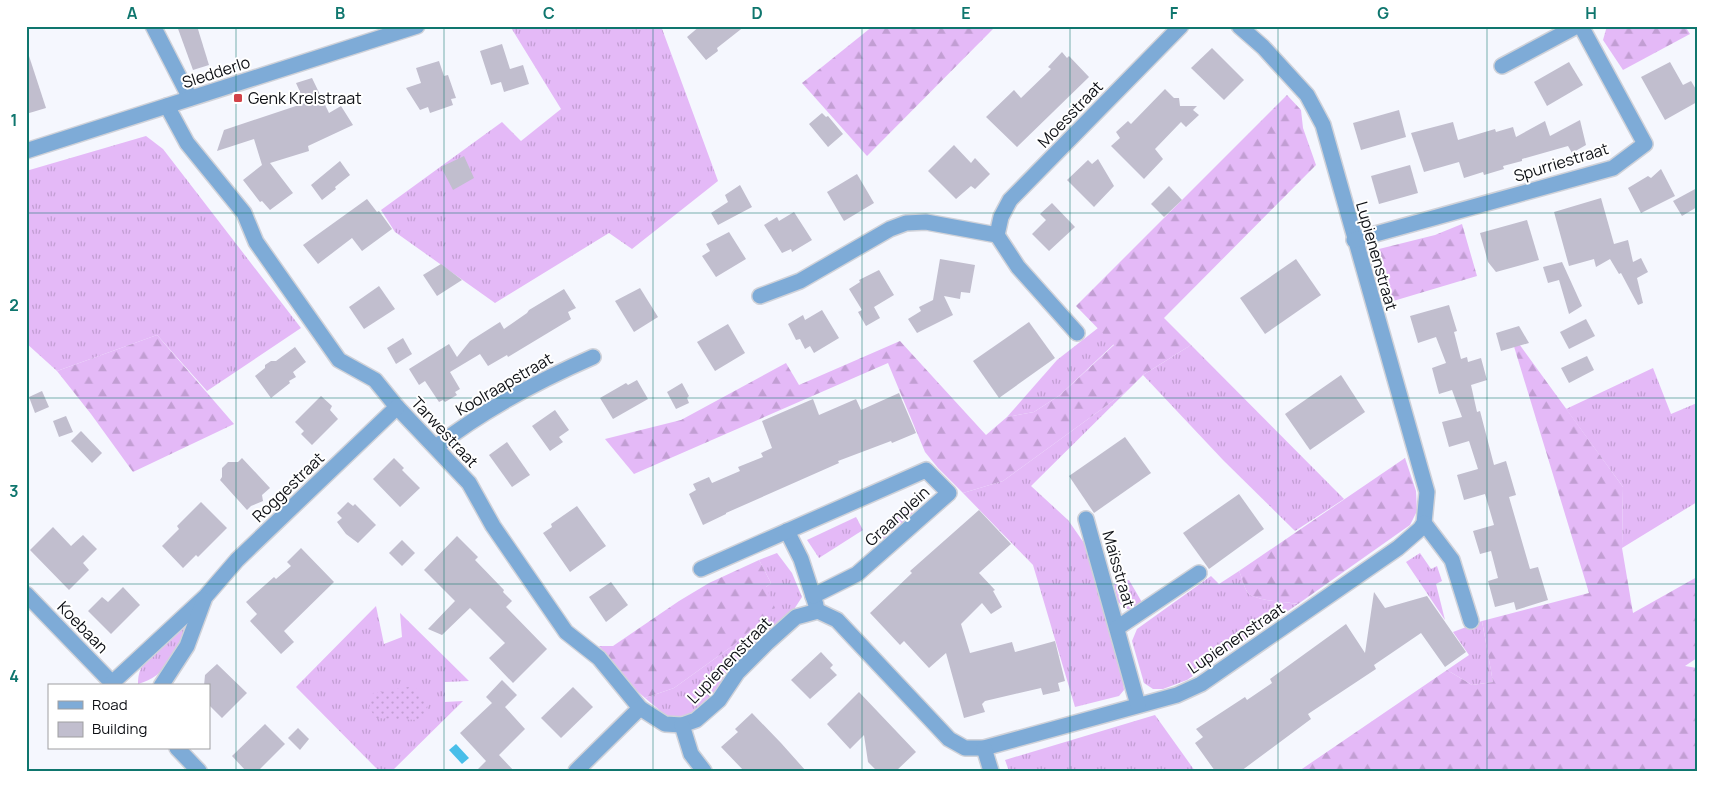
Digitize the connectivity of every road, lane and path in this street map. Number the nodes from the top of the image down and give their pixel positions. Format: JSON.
{"nodes":[{"id":1,"x":153,"y":26,"type":"edge"},
{"id":2,"x":417,"y":26,"type":"edge"},
{"id":3,"x":1181,"y":26,"type":"edge"},
{"id":4,"x":1239,"y":26,"type":"edge"},
{"id":5,"x":1576,"y":26,"type":"edge"},
{"id":6,"x":1581,"y":26,"type":"edge"},
{"id":7,"x":1502,"y":66,"type":"dead end"},
{"id":8,"x":190,"y":98,"type":"junction"},
{"id":9,"x":167,"y":106,"type":"junction"},
{"id":10,"x":26,"y":151,"type":"edge"},
{"id":11,"x":997,"y":235,"type":"junction"},
{"id":12,"x":1354,"y":240,"type":"junction"},
{"id":13,"x":760,"y":296,"type":"dead end"},
{"id":14,"x":1077,"y":333,"type":"dead end"},
{"id":15,"x":593,"y":357,"type":"dead end"},
{"id":16,"x":397,"y":407,"type":"junction"},
{"id":17,"x":436,"y":447,"type":"junction"},
{"id":18,"x":1086,"y":519,"type":"dead end"},
{"id":19,"x":1424,"y":523,"type":"junction"},
{"id":20,"x":787,"y":531,"type":"junction"},
{"id":21,"x":701,"y":569,"type":"dead end"},
{"id":22,"x":1199,"y":573,"type":"dead end"},
{"id":23,"x":26,"y":594,"type":"edge"},
{"id":24,"x":206,"y":596,"type":"junction"},
{"id":25,"x":813,"y":596,"type":"junction"},
{"id":26,"x":818,"y":611,"type":"junction"},
{"id":27,"x":1471,"y":621,"type":"dead end"},
{"id":28,"x":1117,"y":628,"type":"junction"},
{"id":29,"x":112,"y":684,"type":"edge"},
{"id":30,"x":114,"y":684,"type":"edge"},
{"id":31,"x":162,"y":684,"type":"edge"},
{"id":32,"x":1138,"y":705,"type":"junction"},
{"id":33,"x":640,"y":708,"type":"junction"},
{"id":34,"x":682,"y":725,"type":"junction"},
{"id":35,"x":984,"y":748,"type":"junction"},
{"id":36,"x":179,"y":750,"type":"edge"},
{"id":37,"x":199,"y":771,"type":"edge"},
{"id":38,"x":576,"y":771,"type":"edge"},
{"id":39,"x":704,"y":771,"type":"edge"},
{"id":40,"x":991,"y":771,"type":"edge"}],
"edges":[{"from":1,"to":8,"type":"street"},
{"from":2,"to":8,"type":"street","name":"Sledderlo"},
{"from":3,"to":11,"type":"street","name":"Moesstraat"},
{"from":4,"to":12,"type":"street","name":"Lupienenstraat"},
{"from":5,"to":7,"type":"street"},
{"from":6,"to":12,"type":"street","name":"Spurriestraat"},
{"from":8,"to":9,"type":"street","name":"Sledderlo"},
{"from":9,"to":10,"type":"street","name":"Sledderlo"},
{"from":9,"to":16,"type":"street","name":"Tarwestraat"},
{"from":11,"to":13,"type":"street"},
{"from":11,"to":14,"type":"street"},
{"from":12,"to":19,"type":"street","name":"Lupienenstraat"},
{"from":15,"to":17,"type":"street","name":"Koolraapstraat"},
{"from":16,"to":17,"type":"street","name":"Tarwestraat"},
{"from":16,"to":24,"type":"street","name":"Roggestraat"},
{"from":17,"to":33,"type":"street","name":"Tarwestraat"},
{"from":18,"to":28,"type":"street","name":"Maïsstraat"},
{"from":19,"to":27,"type":"street"},
{"from":19,"to":32,"type":"street","name":"Lupienenstraat"},
{"from":20,"to":21,"type":"street","name":"Graanplein"},
{"from":20,"to":25,"type":"street"},
{"from":20,"to":25,"type":"street","name":"Graanplein"},
{"from":22,"to":28,"type":"street","name":"Maïsstraat"},
{"from":23,"to":29,"type":"street","name":"Koebaan"},
{"from":24,"to":30,"type":"street","name":"Roggestraat"},
{"from":24,"to":31,"type":"street","name":"Roggestraat"},
{"from":25,"to":26,"type":"street"},
{"from":26,"to":34,"type":"street","name":"Lupienenstraat"},
{"from":26,"to":35,"type":"street","name":"Lupienenstraat"},
{"from":28,"to":32,"type":"street","name":"Maïsstraat"},
{"from":32,"to":35,"type":"street","name":"Lupienenstraat"},
{"from":33,"to":34,"type":"street","name":"Tarwestraat"},
{"from":33,"to":38,"type":"street"},
{"from":34,"to":39,"type":"street"},
{"from":35,"to":40,"type":"street"},
{"from":36,"to":37,"type":"street"}]}
